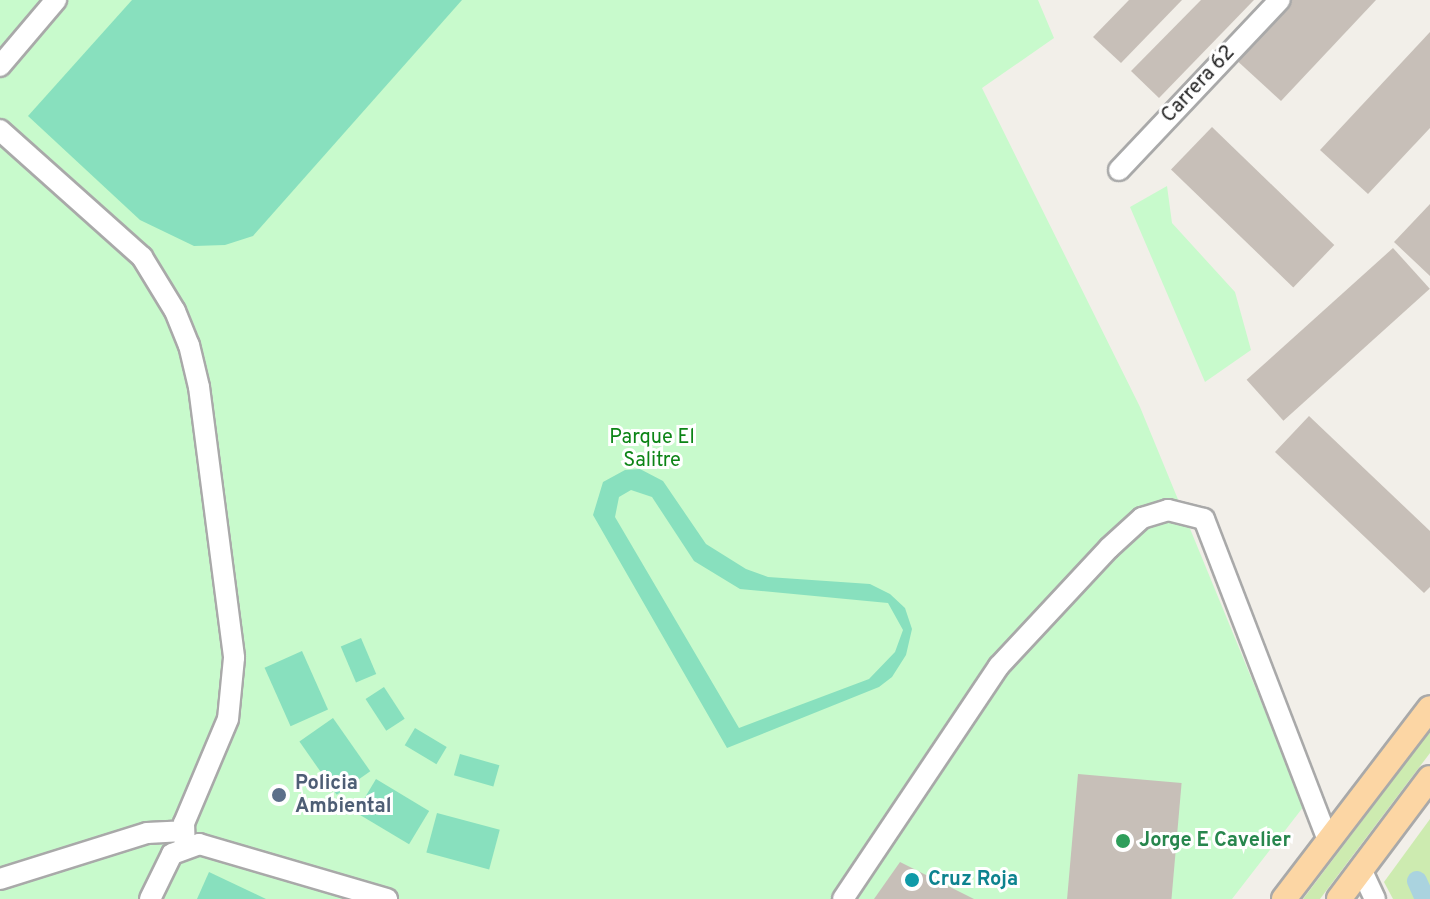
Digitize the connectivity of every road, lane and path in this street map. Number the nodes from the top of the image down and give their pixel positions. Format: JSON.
{"nodes":[{"id":1,"x":56,"y":0,"type":"edge"},
{"id":2,"x":1280,"y":0,"type":"edge"},
{"id":3,"x":0,"y":66,"type":"edge"},
{"id":4,"x":0,"y":130,"type":"edge"},
{"id":5,"x":1119,"y":170,"type":"dead end"},
{"id":6,"x":1430,"y":708,"type":"edge"},
{"id":7,"x":1430,"y":778,"type":"edge"},
{"id":8,"x":184,"y":839,"type":"junction"},
{"id":9,"x":1328,"y":840,"type":"junction"},
{"id":10,"x":1361,"y":869,"type":"junction"},
{"id":11,"x":0,"y":879,"type":"edge"},
{"id":12,"x":150,"y":899,"type":"edge"},
{"id":13,"x":387,"y":899,"type":"edge"},
{"id":14,"x":843,"y":899,"type":"edge"},
{"id":15,"x":1284,"y":899,"type":"edge"},
{"id":16,"x":1339,"y":899,"type":"edge"},
{"id":17,"x":1375,"y":899,"type":"edge"}],
"edges":[{"from":1,"to":3,"type":"street"},
{"from":2,"to":5,"type":"street","name":"Carrera 62"},
{"from":4,"to":8,"type":"street"},
{"from":6,"to":9,"type":"main road"},
{"from":7,"to":10,"type":"main road"},
{"from":8,"to":11,"type":"street"},
{"from":8,"to":12,"type":"street"},
{"from":8,"to":13,"type":"street"},
{"from":9,"to":14,"type":"street"},
{"from":9,"to":15,"type":"main road"},
{"from":10,"to":16,"type":"main road"},
{"from":10,"to":17,"type":"street"}]}
